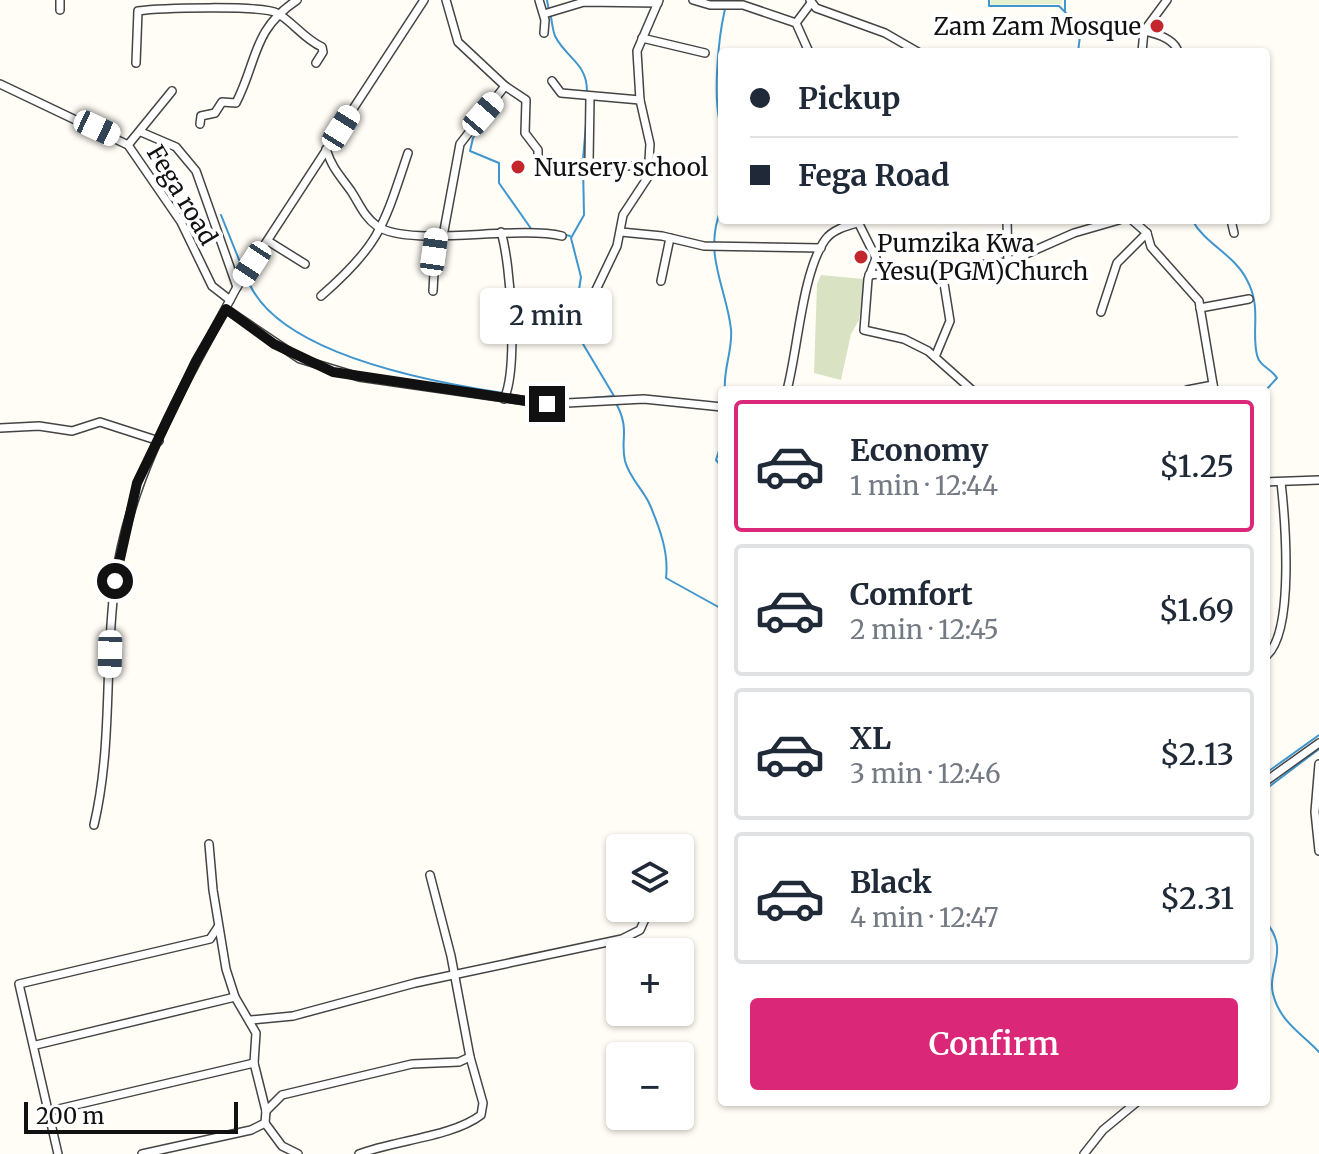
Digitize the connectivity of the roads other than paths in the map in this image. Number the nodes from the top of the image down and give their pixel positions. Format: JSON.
{"nodes":[{"id":1,"x":60,"y":0,"type":"edge"},
{"id":2,"x":267,"y":0,"type":"edge"},
{"id":3,"x":297,"y":0,"type":"edge"},
{"id":4,"x":424,"y":0,"type":"edge"},
{"id":5,"x":446,"y":0,"type":"edge"},
{"id":6,"x":539,"y":0,"type":"edge"},
{"id":7,"x":693,"y":0,"type":"edge"},
{"id":8,"x":1167,"y":0,"type":"edge"},
{"id":9,"x":659,"y":2,"type":"edge"},
{"id":10,"x":811,"y":2,"type":"edge"},
{"id":11,"x":267,"y":9,"type":"junction"},
{"id":12,"x":60,"y":10,"type":"dead end"},
{"id":13,"x":279,"y":14,"type":"junction"},
{"id":14,"x":544,"y":14,"type":"junction"},
{"id":15,"x":796,"y":23,"type":"junction"},
{"id":16,"x":1086,"y":26,"type":"dead end"},
{"id":17,"x":1144,"y":31,"type":"junction"},
{"id":18,"x":544,"y":33,"type":"dead end"},
{"id":19,"x":642,"y":38,"type":"junction"},
{"id":20,"x":807,"y":48,"type":"edge"},
{"id":21,"x":911,"y":48,"type":"edge"},
{"id":22,"x":1142,"y":48,"type":"edge"},
{"id":23,"x":1175,"y":48,"type":"edge"},
{"id":24,"x":705,"y":53,"type":"dead end"},
{"id":25,"x":136,"y":63,"type":"dead end"},
{"id":26,"x":316,"y":63,"type":"dead end"},
{"id":27,"x":552,"y":81,"type":"dead end"},
{"id":28,"x":0,"y":84,"type":"edge"},
{"id":29,"x":505,"y":86,"type":"junction"},
{"id":30,"x":172,"y":91,"type":"dead end"},
{"id":31,"x":590,"y":98,"type":"junction"},
{"id":32,"x":640,"y":100,"type":"junction"},
{"id":33,"x":200,"y":124,"type":"dead end"},
{"id":34,"x":141,"y":132,"type":"junction"},
{"id":35,"x":128,"y":145,"type":"junction"},
{"id":36,"x":326,"y":149,"type":"junction"},
{"id":37,"x":408,"y":153,"type":"dead end"},
{"id":38,"x":589,"y":162,"type":"junction"},
{"id":39,"x":538,"y":166,"type":"dead end"},
{"id":40,"x":648,"y":167,"type":"junction"},
{"id":41,"x":578,"y":168,"type":"dead end"},
{"id":42,"x":852,"y":224,"type":"edge"},
{"id":43,"x":858,"y":224,"type":"edge"},
{"id":44,"x":1007,"y":224,"type":"edge"},
{"id":45,"x":1105,"y":224,"type":"edge"},
{"id":46,"x":1137,"y":224,"type":"edge"},
{"id":47,"x":1232,"y":224,"type":"edge"},
{"id":48,"x":383,"y":229,"type":"junction"},
{"id":49,"x":501,"y":232,"type":"junction"},
{"id":50,"x":621,"y":232,"type":"junction"},
{"id":51,"x":1147,"y":233,"type":"junction"},
{"id":52,"x":1234,"y":233,"type":"dead end"},
{"id":53,"x":440,"y":236,"type":"junction"},
{"id":54,"x":562,"y":236,"type":"dead end"},
{"id":55,"x":670,"y":238,"type":"junction"},
{"id":56,"x":268,"y":241,"type":"junction"},
{"id":57,"x":821,"y":248,"type":"junction"},
{"id":58,"x":1008,"y":262,"type":"junction"},
{"id":59,"x":305,"y":264,"type":"dead end"},
{"id":60,"x":942,"y":271,"type":"junction"},
{"id":61,"x":869,"y":275,"type":"junction"},
{"id":62,"x":661,"y":281,"type":"dead end"},
{"id":63,"x":237,"y":287,"type":"junction"},
{"id":64,"x":433,"y":291,"type":"dead end"},
{"id":65,"x":594,"y":294,"type":"dead end"},
{"id":66,"x":321,"y":296,"type":"dead end"},
{"id":67,"x":1249,"y":299,"type":"dead end"},
{"id":68,"x":228,"y":304,"type":"junction"},
{"id":69,"x":1200,"y":308,"type":"junction"},
{"id":70,"x":1101,"y":312,"type":"dead end"},
{"id":71,"x":935,"y":357,"type":"junction"},
{"id":72,"x":788,"y":386,"type":"edge"},
{"id":73,"x":968,"y":386,"type":"edge"},
{"id":74,"x":1214,"y":386,"type":"edge"},
{"id":75,"x":504,"y":399,"type":"junction"},
{"id":76,"x":718,"y":407,"type":"edge"},
{"id":77,"x":0,"y":428,"type":"edge"},
{"id":78,"x":159,"y":441,"type":"junction"},
{"id":79,"x":1319,"y":480,"type":"edge"},
{"id":80,"x":1270,"y":482,"type":"edge"},
{"id":81,"x":1281,"y":482,"type":"junction"},
{"id":82,"x":1270,"y":651,"type":"edge"},
{"id":83,"x":1319,"y":745,"type":"edge"},
{"id":84,"x":1319,"y":764,"type":"edge"},
{"id":85,"x":1270,"y":778,"type":"edge"},
{"id":86,"x":94,"y":825,"type":"dead end"},
{"id":87,"x":209,"y":844,"type":"dead end"},
{"id":88,"x":1319,"y":851,"type":"edge"},
{"id":89,"x":430,"y":875,"type":"dead end"},
{"id":90,"x":644,"y":922,"type":"edge"},
{"id":91,"x":219,"y":925,"type":"junction"},
{"id":92,"x":454,"y":975,"type":"junction"},
{"id":93,"x":235,"y":997,"type":"junction"},
{"id":94,"x":251,"y":1020,"type":"junction"},
{"id":95,"x":36,"y":1045,"type":"junction"},
{"id":96,"x":470,"y":1057,"type":"junction"},
{"id":97,"x":254,"y":1063,"type":"junction"},
{"id":98,"x":1132,"y":1106,"type":"edge"},
{"id":99,"x":50,"y":1111,"type":"junction"},
{"id":100,"x":266,"y":1111,"type":"junction"},
{"id":101,"x":265,"y":1123,"type":"junction"},
{"id":102,"x":58,"y":1154,"type":"edge"},
{"id":103,"x":142,"y":1154,"type":"edge"},
{"id":104,"x":298,"y":1154,"type":"edge"},
{"id":105,"x":359,"y":1154,"type":"edge"},
{"id":106,"x":1084,"y":1154,"type":"edge"}],
"edges":[{"from":1,"to":12,"type":"street"},
{"from":2,"to":11,"type":"street"},
{"from":3,"to":13,"type":"street"},
{"from":4,"to":36,"type":"street"},
{"from":5,"to":29,"type":"street"},
{"from":6,"to":14,"type":"street"},
{"from":7,"to":15,"type":"street"},
{"from":8,"to":17,"type":"street"},
{"from":9,"to":14,"type":"street"},
{"from":9,"to":19,"type":"street"},
{"from":10,"to":15,"type":"street"},
{"from":10,"to":21,"type":"street"},
{"from":11,"to":13,"type":"street"},
{"from":11,"to":25,"type":"street"},
{"from":13,"to":26,"type":"street"},
{"from":13,"to":33,"type":"street"},
{"from":14,"to":18,"type":"street"},
{"from":15,"to":20,"type":"street"},
{"from":16,"to":17,"type":"street"},
{"from":17,"to":22,"type":"street"},
{"from":17,"to":23,"type":"street"},
{"from":19,"to":24,"type":"street"},
{"from":19,"to":32,"type":"street"},
{"from":27,"to":31,"type":"street"},
{"from":28,"to":35,"type":"street","name":"Fega road"},
{"from":29,"to":39,"type":"street"},
{"from":29,"to":53,"type":"street"},
{"from":30,"to":34,"type":"street"},
{"from":31,"to":32,"type":"street"},
{"from":31,"to":38,"type":"street"},
{"from":32,"to":40,"type":"street"},
{"from":34,"to":35,"type":"street"},
{"from":34,"to":63,"type":"street"},
{"from":35,"to":68,"type":"street","name":"Fega road"},
{"from":36,"to":48,"type":"street"},
{"from":36,"to":56,"type":"street"},
{"from":37,"to":48,"type":"street"},
{"from":38,"to":40,"type":"street"},
{"from":38,"to":41,"type":"street"},
{"from":40,"to":50,"type":"street"},
{"from":42,"to":57,"type":"street"},
{"from":43,"to":61,"type":"street"},
{"from":44,"to":58,"type":"street"},
{"from":45,"to":58,"type":"street"},
{"from":46,"to":51,"type":"street"},
{"from":47,"to":52,"type":"street"},
{"from":48,"to":53,"type":"street"},
{"from":48,"to":66,"type":"street"},
{"from":49,"to":53,"type":"street"},
{"from":49,"to":54,"type":"street"},
{"from":49,"to":75,"type":"street"},
{"from":50,"to":55,"type":"street"},
{"from":50,"to":65,"type":"street"},
{"from":51,"to":69,"type":"street"},
{"from":51,"to":70,"type":"street"},
{"from":53,"to":64,"type":"street"},
{"from":55,"to":57,"type":"street"},
{"from":55,"to":62,"type":"street"},
{"from":56,"to":59,"type":"street"},
{"from":56,"to":63,"type":"street"},
{"from":57,"to":72,"type":"street"},
{"from":58,"to":60,"type":"street"},
{"from":60,"to":61,"type":"street"},
{"from":60,"to":71,"type":"street"},
{"from":61,"to":71,"type":"street"},
{"from":63,"to":68,"type":"street"},
{"from":67,"to":69,"type":"street"},
{"from":68,"to":75,"type":"street"},
{"from":68,"to":78,"type":"street"},
{"from":69,"to":74,"type":"street"},
{"from":71,"to":73,"type":"street"},
{"from":75,"to":76,"type":"street"},
{"from":77,"to":78,"type":"street"},
{"from":78,"to":86,"type":"street"},
{"from":79,"to":81,"type":"street"},
{"from":80,"to":81,"type":"street"},
{"from":81,"to":82,"type":"street"},
{"from":83,"to":85,"type":"street"},
{"from":84,"to":88,"type":"street"},
{"from":87,"to":91,"type":"street"},
{"from":89,"to":92,"type":"street"},
{"from":90,"to":92,"type":"street"},
{"from":91,"to":93,"type":"street"},
{"from":91,"to":95,"type":"street"},
{"from":92,"to":94,"type":"street"},
{"from":92,"to":96,"type":"street"},
{"from":93,"to":94,"type":"street"},
{"from":93,"to":95,"type":"street"},
{"from":94,"to":97,"type":"street"},
{"from":95,"to":99,"type":"street"},
{"from":96,"to":100,"type":"street"},
{"from":96,"to":105,"type":"street"},
{"from":97,"to":99,"type":"street"},
{"from":97,"to":100,"type":"street"},
{"from":98,"to":106,"type":"street"},
{"from":99,"to":102,"type":"street"},
{"from":100,"to":101,"type":"street"},
{"from":101,"to":103,"type":"street"},
{"from":101,"to":104,"type":"street"}]}
